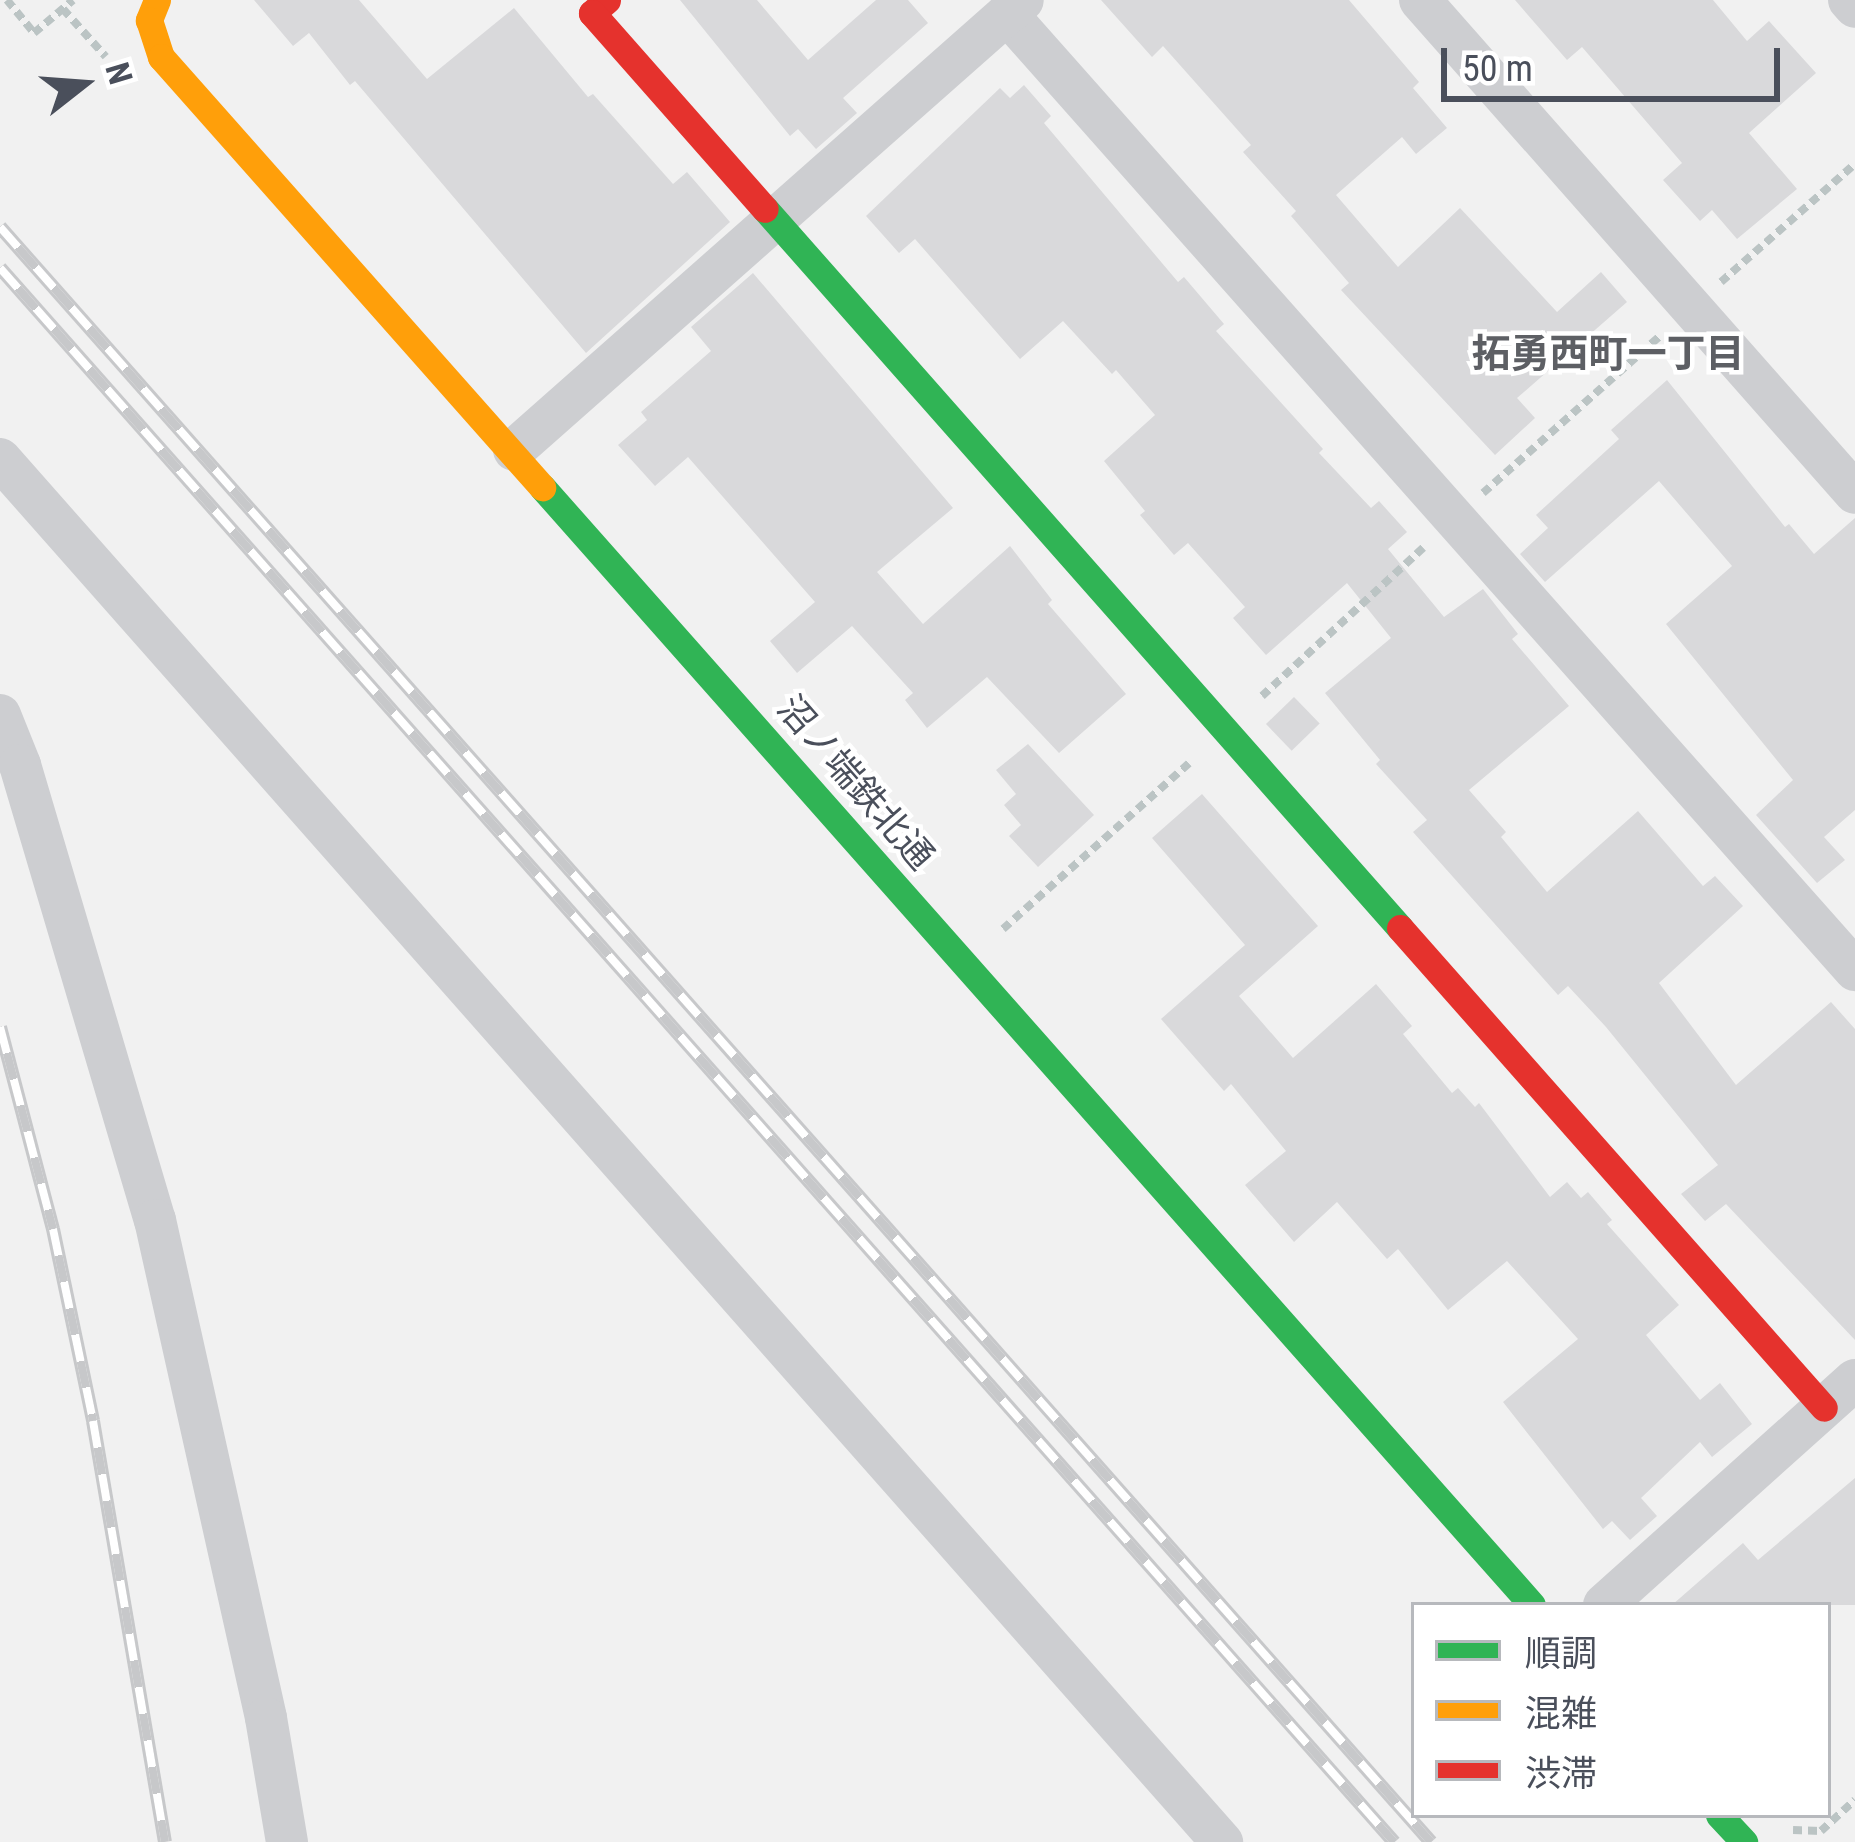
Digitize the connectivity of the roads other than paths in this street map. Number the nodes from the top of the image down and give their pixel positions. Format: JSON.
{"nodes":[{"id":1,"x":157,"y":0,"type":"edge"},
{"id":2,"x":607,"y":0,"type":"edge"},
{"id":3,"x":1420,"y":0,"type":"edge"},
{"id":4,"x":1849,"y":0,"type":"edge"},
{"id":5,"x":1015,"y":7,"type":"edge"},
{"id":6,"x":1855,"y":7,"type":"edge"},
{"id":7,"x":775,"y":219,"type":"junction"},
{"id":8,"x":514,"y":450,"type":"junction"},
{"id":9,"x":0,"y":459,"type":"edge"},
{"id":10,"x":1855,"y":493,"type":"edge"},
{"id":11,"x":0,"y":716,"type":"edge"},
{"id":12,"x":1855,"y":970,"type":"edge"},
{"id":13,"x":1839,"y":1394,"type":"edge"},
{"id":14,"x":1529,"y":1602,"type":"edge"},
{"id":15,"x":1607,"y":1602,"type":"edge"},
{"id":16,"x":1722,"y":1818,"type":"edge"},
{"id":17,"x":287,"y":1842,"type":"edge"},
{"id":18,"x":1222,"y":1842,"type":"edge"},
{"id":19,"x":1744,"y":1842,"type":"edge"}],
"edges":[{"from":1,"to":8,"type":"street","name":"沼ノ端鉄北通"},
{"from":2,"to":7,"type":"street"},
{"from":3,"to":10,"type":"street"},
{"from":4,"to":6,"type":"street"},
{"from":5,"to":7,"type":"street"},
{"from":5,"to":12,"type":"street"},
{"from":7,"to":8,"type":"street"},
{"from":7,"to":13,"type":"street"},
{"from":8,"to":14,"type":"street","name":"沼ノ端鉄北通"},
{"from":9,"to":18,"type":"street"},
{"from":11,"to":17,"type":"street"},
{"from":13,"to":15,"type":"street"},
{"from":16,"to":19,"type":"street"}]}
